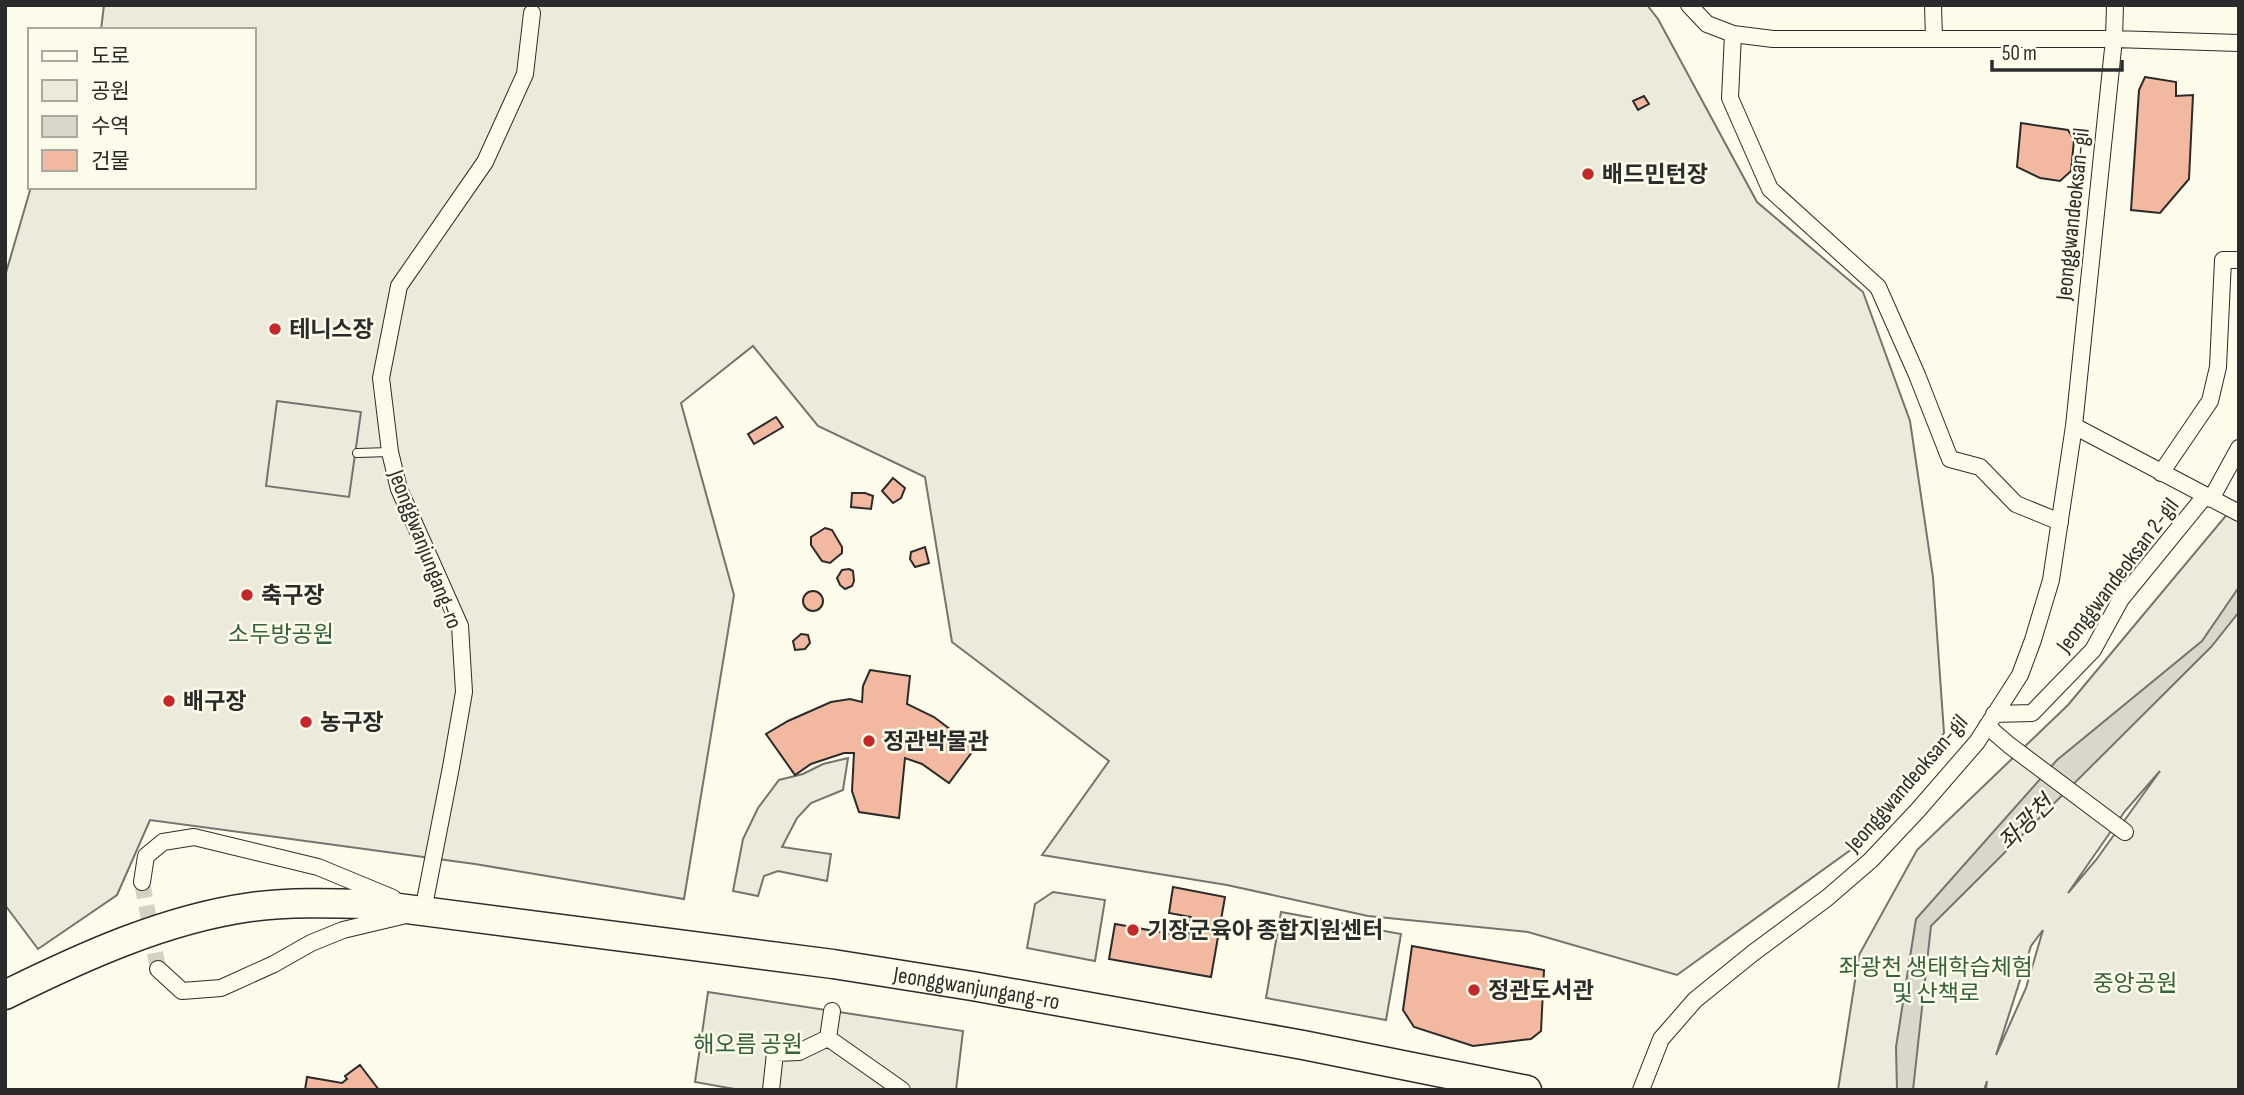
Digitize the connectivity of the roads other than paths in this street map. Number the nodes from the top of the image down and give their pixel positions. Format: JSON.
{"nodes":[{"id":1,"x":1689,"y":5,"type":"edge"},
{"id":2,"x":1933,"y":5,"type":"edge"},
{"id":3,"x":2115,"y":5,"type":"edge"},
{"id":4,"x":532,"y":13,"type":"dead end"},
{"id":5,"x":1733,"y":34,"type":"junction"},
{"id":6,"x":1934,"y":39,"type":"junction"},
{"id":7,"x":2114,"y":39,"type":"junction"},
{"id":8,"x":2239,"y":43,"type":"edge"},
{"id":9,"x":2239,"y":260,"type":"edge"},
{"id":10,"x":2074,"y":426,"type":"junction"},
{"id":11,"x":2239,"y":448,"type":"edge"},
{"id":12,"x":390,"y":452,"type":"junction"},
{"id":13,"x":357,"y":453,"type":"dead end"},
{"id":14,"x":2161,"y":473,"type":"junction"},
{"id":15,"x":2213,"y":500,"type":"junction"},
{"id":16,"x":2239,"y":513,"type":"edge"},
{"id":17,"x":2060,"y":522,"type":"junction"},
{"id":18,"x":1991,"y":720,"type":"junction"},
{"id":19,"x":2125,"y":832,"type":"dead end"},
{"id":20,"x":142,"y":882,"type":"tunnel mouth"},
{"id":21,"x":423,"y":911,"type":"junction"},
{"id":22,"x":158,"y":970,"type":"tunnel mouth"},
{"id":23,"x":5,"y":995,"type":"edge"},
{"id":24,"x":832,"y":1011,"type":"dead end"},
{"id":25,"x":828,"y":1038,"type":"junction"},
{"id":26,"x":771,"y":1090,"type":"edge"},
{"id":27,"x":902,"y":1090,"type":"edge"},
{"id":28,"x":1527,"y":1090,"type":"edge"},
{"id":29,"x":1641,"y":1090,"type":"edge"}],
"edges":[{"from":1,"to":5,"type":"street"},
{"from":2,"to":6,"type":"street"},
{"from":3,"to":7,"type":"street","name":"Jeonggwandeoksan-gil"},
{"from":4,"to":12,"type":"street","name":"Jeonggwanjungang-ro"},
{"from":5,"to":6,"type":"street"},
{"from":5,"to":17,"type":"street"},
{"from":6,"to":7,"type":"street"},
{"from":7,"to":8,"type":"street"},
{"from":7,"to":10,"type":"street","name":"Jeonggwandeoksan-gil"},
{"from":9,"to":14,"type":"street","name":"Jeonggwandeoksan 2-gil"},
{"from":10,"to":14,"type":"street","name":"Jeonggwandeoksan 2-gil"},
{"from":10,"to":17,"type":"street","name":"Jeonggwandeoksan-gil"},
{"from":11,"to":15,"type":"street","name":"Jeonggwandeoksan 2-gil"},
{"from":12,"to":13,"type":"lane"},
{"from":12,"to":21,"type":"street","name":"Jeonggwanjungang-ro"},
{"from":14,"to":15,"type":"street","name":"Jeonggwandeoksan 2-gil"},
{"from":15,"to":16,"type":"street"},
{"from":15,"to":18,"type":"street","name":"Jeonggwandeoksan 2-gil"},
{"from":17,"to":18,"type":"street","name":"Jeonggwandeoksan-gil"},
{"from":18,"to":19,"type":"street"},
{"from":18,"to":29,"type":"street","name":"Jeonggwandeoksan-gil"},
{"from":20,"to":21,"type":"street"},
{"from":21,"to":22,"type":"street"},
{"from":21,"to":23,"type":"highway","name":"Jeonggwanjungang-ro"},
{"from":21,"to":28,"type":"highway","name":"Jeonggwanjungang-ro"},
{"from":24,"to":25,"type":"street"},
{"from":25,"to":26,"type":"street"},
{"from":25,"to":27,"type":"street"}]}
